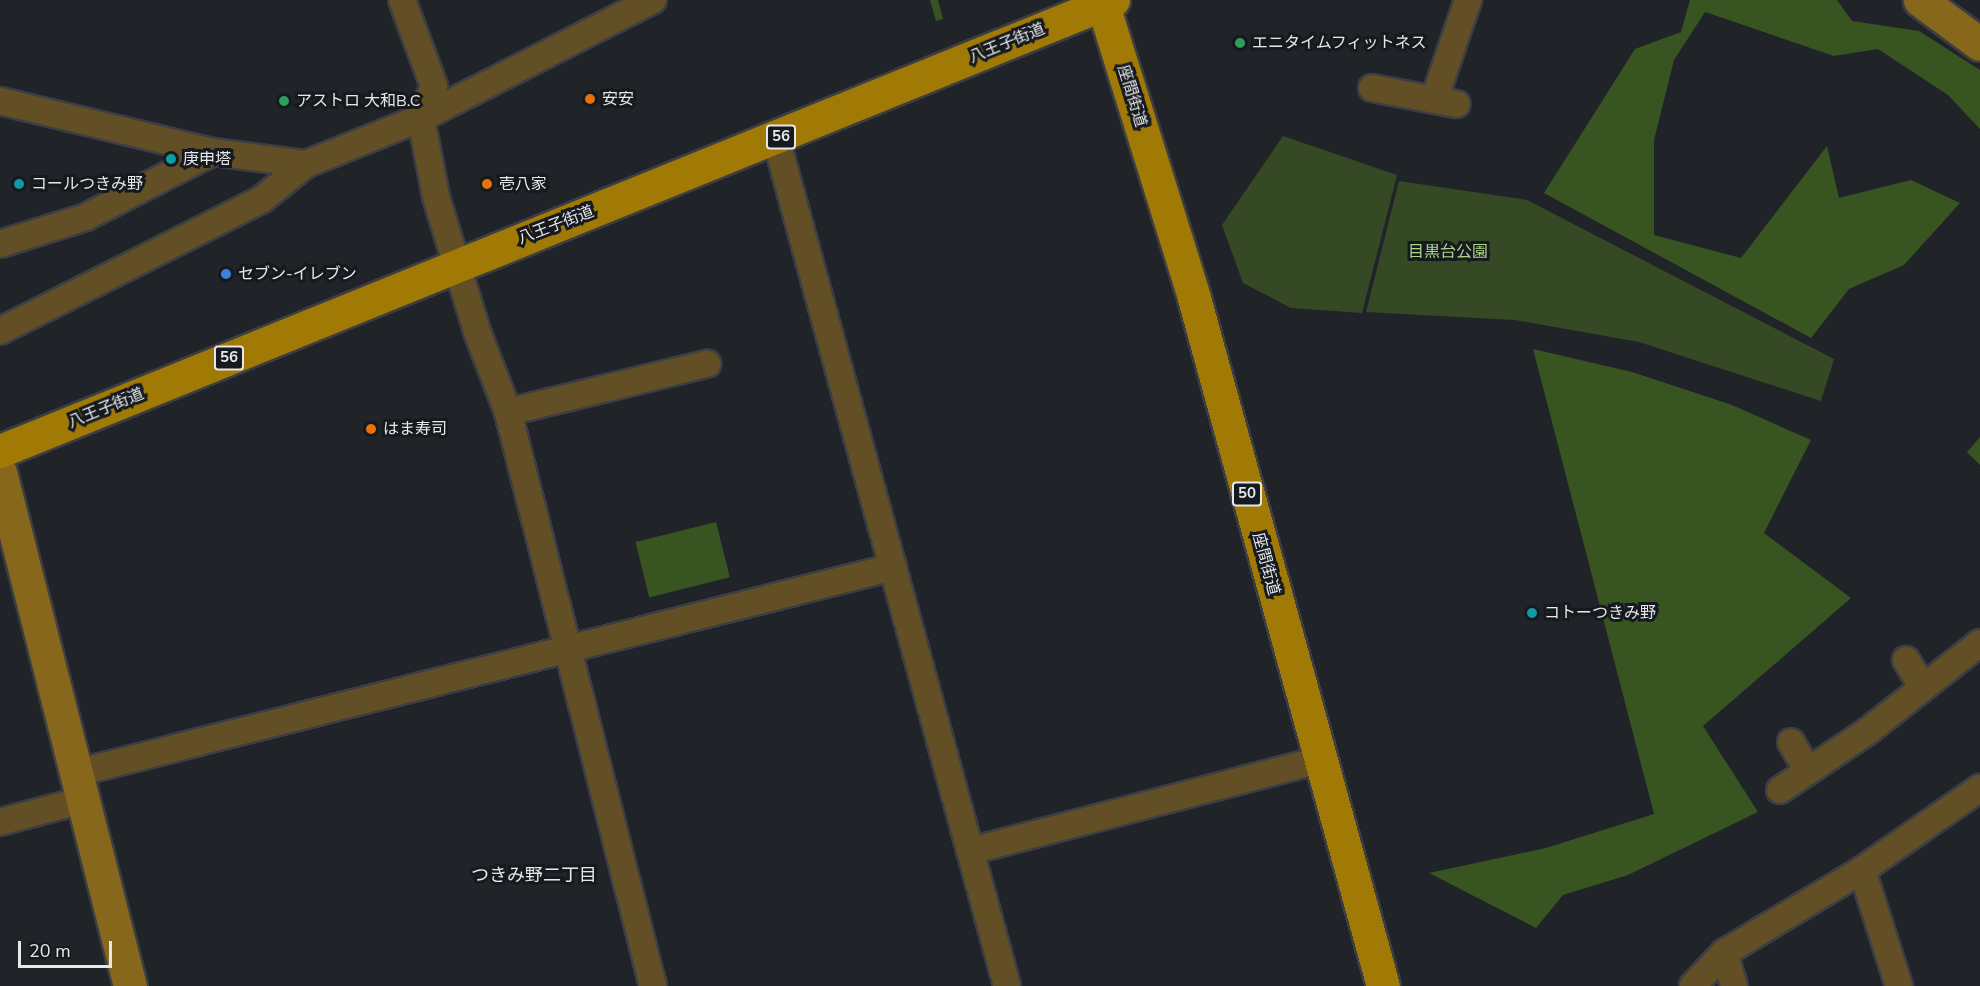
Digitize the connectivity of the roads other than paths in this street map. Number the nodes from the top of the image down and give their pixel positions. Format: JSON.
{"nodes":[{"id":1,"x":402,"y":0,"type":"edge"},
{"id":2,"x":653,"y":0,"type":"edge"},
{"id":3,"x":1468,"y":0,"type":"edge"},
{"id":4,"x":1920,"y":0,"type":"edge"},
{"id":5,"x":1108,"y":2,"type":"edge"},
{"id":6,"x":1980,"y":44,"type":"edge"},
{"id":7,"x":1372,"y":88,"type":"dead end"},
{"id":8,"x":0,"y":101,"type":"edge"},
{"id":9,"x":421,"y":118,"type":"junction"},
{"id":10,"x":776,"y":139,"type":"junction"},
{"id":11,"x":213,"y":152,"type":"junction"},
{"id":12,"x":306,"y":164,"type":"junction"},
{"id":13,"x":0,"y":244,"type":"edge"},
{"id":14,"x":458,"y":264,"type":"junction"},
{"id":15,"x":0,"y":331,"type":"edge"},
{"id":16,"x":707,"y":364,"type":"dead end"},
{"id":17,"x":508,"y":412,"type":"junction"},
{"id":18,"x":0,"y":450,"type":"edge"},
{"id":19,"x":0,"y":472,"type":"edge"},
{"id":20,"x":893,"y":567,"type":"junction"},
{"id":21,"x":1980,"y":643,"type":"edge"},
{"id":22,"x":568,"y":649,"type":"junction"},
{"id":23,"x":1906,"y":660,"type":"dead end"},
{"id":24,"x":1923,"y":687,"type":"junction"},
{"id":25,"x":1791,"y":742,"type":"dead end"},
{"id":26,"x":1319,"y":760,"type":"junction"},
{"id":27,"x":1807,"y":770,"type":"junction"},
{"id":28,"x":80,"y":787,"type":"junction"},
{"id":29,"x":1980,"y":788,"type":"edge"},
{"id":30,"x":1780,"y":790,"type":"dead end"},
{"id":31,"x":0,"y":822,"type":"edge"},
{"id":32,"x":970,"y":851,"type":"junction"},
{"id":33,"x":1862,"y":870,"type":"junction"},
{"id":34,"x":1724,"y":953,"type":"junction"},
{"id":35,"x":130,"y":986,"type":"edge"},
{"id":36,"x":653,"y":986,"type":"edge"},
{"id":37,"x":1007,"y":986,"type":"edge"},
{"id":38,"x":1383,"y":986,"type":"edge"},
{"id":39,"x":1692,"y":986,"type":"edge"},
{"id":40,"x":1734,"y":986,"type":"edge"},
{"id":41,"x":1899,"y":986,"type":"edge"}],
"edges":[{"from":1,"to":9,"type":"street"},
{"from":2,"to":9,"type":"street"},
{"from":3,"to":7,"type":"street"},
{"from":4,"to":6,"type":"street"},
{"from":5,"to":10,"type":"main road","name":"八王子街道","number":"56"},
{"from":5,"to":26,"type":"main road","name":"座間街道","number":"50"},
{"from":8,"to":11,"type":"street"},
{"from":9,"to":12,"type":"street"},
{"from":9,"to":14,"type":"street"},
{"from":10,"to":14,"type":"main road","name":"八王子街道","number":"56"},
{"from":10,"to":20,"type":"street"},
{"from":11,"to":12,"type":"street"},
{"from":11,"to":13,"type":"street"},
{"from":12,"to":15,"type":"street"},
{"from":14,"to":17,"type":"street"},
{"from":14,"to":18,"type":"main road","name":"八王子街道","number":"56"},
{"from":16,"to":17,"type":"street"},
{"from":17,"to":22,"type":"street"},
{"from":19,"to":28,"type":"street"},
{"from":20,"to":22,"type":"street"},
{"from":20,"to":32,"type":"street"},
{"from":21,"to":24,"type":"street"},
{"from":22,"to":28,"type":"street"},
{"from":22,"to":36,"type":"street"},
{"from":23,"to":24,"type":"street"},
{"from":24,"to":27,"type":"street"},
{"from":25,"to":27,"type":"street"},
{"from":26,"to":32,"type":"street"},
{"from":26,"to":38,"type":"main road","name":"座間街道","number":"50"},
{"from":27,"to":30,"type":"street"},
{"from":28,"to":31,"type":"street"},
{"from":28,"to":35,"type":"street"},
{"from":29,"to":33,"type":"street"},
{"from":32,"to":37,"type":"street"},
{"from":33,"to":34,"type":"street"},
{"from":33,"to":41,"type":"street"},
{"from":34,"to":39,"type":"street"},
{"from":34,"to":40,"type":"street"}]}
